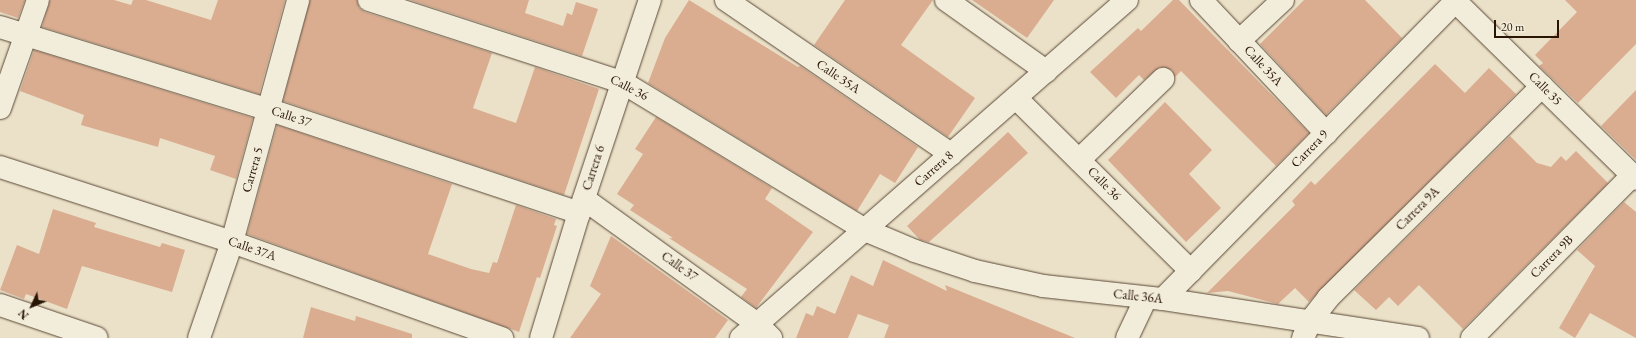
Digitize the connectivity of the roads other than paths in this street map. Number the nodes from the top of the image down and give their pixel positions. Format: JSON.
{"nodes":[{"id":1,"x":38,"y":0,"type":"edge"},
{"id":2,"x":298,"y":0,"type":"edge"},
{"id":3,"x":369,"y":0,"type":"edge"},
{"id":4,"x":650,"y":0,"type":"edge"},
{"id":5,"x":726,"y":0,"type":"edge"},
{"id":6,"x":946,"y":0,"type":"edge"},
{"id":7,"x":1127,"y":0,"type":"edge"},
{"id":8,"x":1201,"y":0,"type":"edge"},
{"id":9,"x":1283,"y":0,"type":"edge"},
{"id":10,"x":1456,"y":1,"type":"edge"},
{"id":11,"x":0,"y":27,"type":"edge"},
{"id":12,"x":26,"y":35,"type":"junction"},
{"id":13,"x":1239,"y":40,"type":"junction"},
{"id":14,"x":1046,"y":71,"type":"junction"},
{"id":15,"x":1164,"y":79,"type":"dead end"},
{"id":16,"x":622,"y":82,"type":"junction"},
{"id":17,"x":1542,"y":86,"type":"junction"},
{"id":18,"x":1016,"y":98,"type":"junction"},
{"id":19,"x":0,"y":108,"type":"edge"},
{"id":20,"x":270,"y":110,"type":"junction"},
{"id":21,"x":1326,"y":133,"type":"junction"},
{"id":22,"x":951,"y":154,"type":"junction"},
{"id":23,"x":1079,"y":160,"type":"junction"},
{"id":24,"x":0,"y":167,"type":"edge"},
{"id":25,"x":1634,"y":177,"type":"edge"},
{"id":26,"x":582,"y":206,"type":"junction"},
{"id":27,"x":864,"y":230,"type":"junction"},
{"id":28,"x":232,"y":242,"type":"junction"},
{"id":29,"x":1191,"y":271,"type":"junction"},
{"id":30,"x":1155,"y":298,"type":"junction"},
{"id":31,"x":0,"y":304,"type":"edge"},
{"id":32,"x":1307,"y":329,"type":"edge"},
{"id":33,"x":756,"y":333,"type":"edge"},
{"id":34,"x":97,"y":338,"type":"edge"},
{"id":35,"x":199,"y":338,"type":"edge"},
{"id":36,"x":502,"y":338,"type":"edge"},
{"id":37,"x":541,"y":338,"type":"edge"},
{"id":38,"x":1127,"y":338,"type":"edge"},
{"id":39,"x":1418,"y":338,"type":"edge"},
{"id":40,"x":1472,"y":338,"type":"edge"}],
"edges":[{"from":1,"to":12,"type":"street"},
{"from":2,"to":20,"type":"street","name":"Carrera 5"},
{"from":3,"to":16,"type":"street","name":"Calle 36"},
{"from":4,"to":16,"type":"street","name":"Carrera 6"},
{"from":5,"to":22,"type":"street","name":"Calle 35A"},
{"from":6,"to":14,"type":"street"},
{"from":7,"to":14,"type":"street","name":"Carrera 8"},
{"from":8,"to":13,"type":"street","name":"Calle 35A"},
{"from":9,"to":13,"type":"street"},
{"from":10,"to":17,"type":"street","name":"Calle 35"},
{"from":10,"to":21,"type":"street","name":"Carrera 9"},
{"from":11,"to":12,"type":"street","name":"Calle 37"},
{"from":12,"to":19,"type":"street"},
{"from":12,"to":20,"type":"street","name":"Calle 37"},
{"from":13,"to":21,"type":"street","name":"Calle 35A"},
{"from":14,"to":18,"type":"street","name":"Carrera 8"},
{"from":15,"to":23,"type":"street"},
{"from":16,"to":26,"type":"street","name":"Carrera 6"},
{"from":16,"to":27,"type":"street","name":"Calle 36"},
{"from":17,"to":25,"type":"street","name":"Calle 35"},
{"from":17,"to":32,"type":"street","name":"Carrera 9A"},
{"from":18,"to":22,"type":"street","name":"Carrera 8"},
{"from":18,"to":23,"type":"street","name":"Calle 36"},
{"from":20,"to":26,"type":"street","name":"Calle 37"},
{"from":20,"to":28,"type":"street","name":"Carrera 5"},
{"from":21,"to":29,"type":"street","name":"Carrera 9"},
{"from":22,"to":27,"type":"street","name":"Carrera 8"},
{"from":23,"to":29,"type":"street","name":"Calle 36"},
{"from":24,"to":28,"type":"street","name":"Calle 37A"},
{"from":25,"to":40,"type":"street","name":"Carrera 9B"},
{"from":26,"to":33,"type":"street","name":"Calle 37"},
{"from":26,"to":37,"type":"street","name":"Carrera 6"},
{"from":27,"to":30,"type":"street","name":"Calle 36A"},
{"from":27,"to":33,"type":"street","name":"Carrera 8"},
{"from":28,"to":35,"type":"street","name":"Carrera 5"},
{"from":28,"to":36,"type":"street","name":"Calle 37A"},
{"from":29,"to":30,"type":"street","name":"Carrera 9"},
{"from":30,"to":32,"type":"street","name":"Calle 36A"},
{"from":30,"to":38,"type":"street","name":"Carrera 9"},
{"from":31,"to":34,"type":"street"},
{"from":32,"to":39,"type":"street","name":"Calle 36A"}]}
